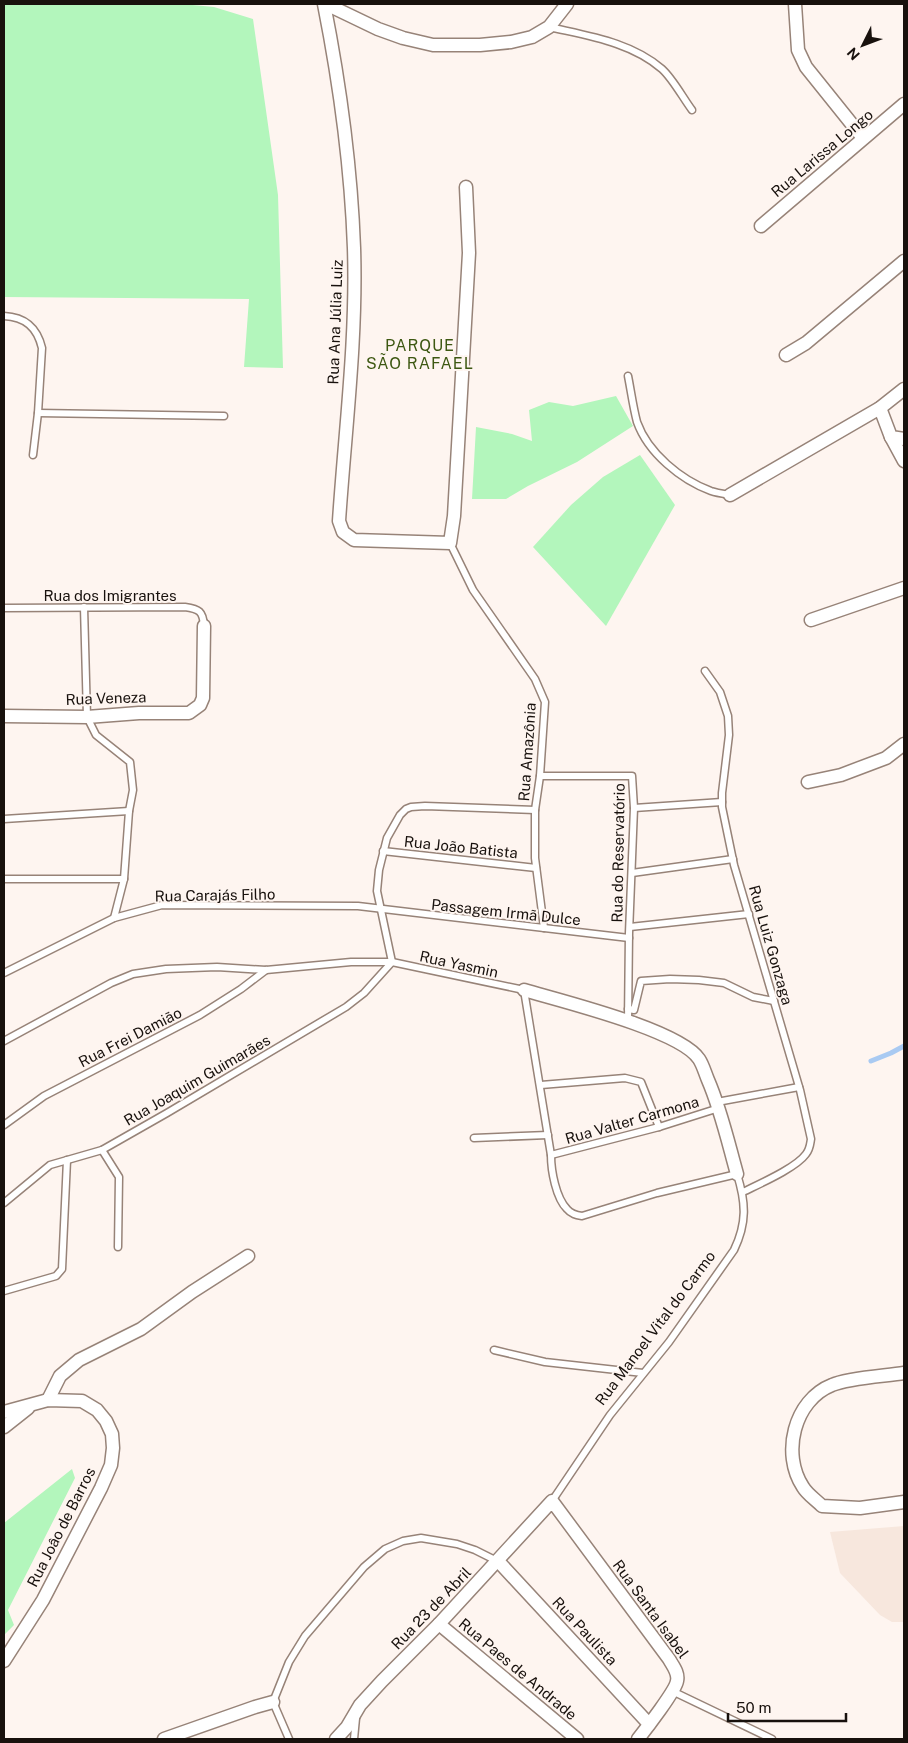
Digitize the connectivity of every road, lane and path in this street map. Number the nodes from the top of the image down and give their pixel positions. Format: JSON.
{"nodes":[{"id":1,"x":325,"y":4,"type":"edge"},
{"id":2,"x":567,"y":4,"type":"edge"},
{"id":3,"x":795,"y":4,"type":"edge"},
{"id":4,"x":548,"y":27,"type":"junction"},
{"id":5,"x":904,"y":104,"type":"edge"},
{"id":6,"x":692,"y":110,"type":"dead end"},
{"id":7,"x":863,"y":138,"type":"junction"},
{"id":8,"x":466,"y":187,"type":"dead end"},
{"id":9,"x":761,"y":226,"type":"dead end"},
{"id":10,"x":904,"y":261,"type":"edge"},
{"id":11,"x":4,"y":316,"type":"edge"},
{"id":12,"x":786,"y":355,"type":"dead end"},
{"id":13,"x":628,"y":376,"type":"dead end"},
{"id":14,"x":904,"y":389,"type":"edge"},
{"id":15,"x":880,"y":408,"type":"junction"},
{"id":16,"x":38,"y":413,"type":"junction"},
{"id":17,"x":224,"y":416,"type":"dead end"},
{"id":18,"x":898,"y":438,"type":"edge"},
{"id":19,"x":34,"y":454,"type":"dead end"},
{"id":20,"x":904,"y":461,"type":"edge"},
{"id":21,"x":730,"y":495,"type":"joint"},
{"id":22,"x":450,"y":544,"type":"junction"},
{"id":23,"x":904,"y":588,"type":"edge"},
{"id":24,"x":84,"y":607,"type":"junction"},
{"id":25,"x":4,"y":608,"type":"edge"},
{"id":26,"x":811,"y":620,"type":"dead end"},
{"id":27,"x":204,"y":626,"type":"joint"},
{"id":28,"x":705,"y":670,"type":"dead end"},
{"id":29,"x":4,"y":716,"type":"edge"},
{"id":30,"x":87,"y":717,"type":"junction"},
{"id":31,"x":904,"y":744,"type":"edge"},
{"id":32,"x":540,"y":776,"type":"junction"},
{"id":33,"x":808,"y":782,"type":"dead end"},
{"id":34,"x":722,"y":802,"type":"junction"},
{"id":35,"x":634,"y":808,"type":"junction"},
{"id":36,"x":535,"y":810,"type":"junction"},
{"id":37,"x":129,"y":811,"type":"junction"},
{"id":38,"x":4,"y":819,"type":"edge"},
{"id":39,"x":383,"y":851,"type":"junction"},
{"id":40,"x":733,"y":859,"type":"junction"},
{"id":41,"x":536,"y":868,"type":"junction"},
{"id":42,"x":632,"y":873,"type":"junction"},
{"id":43,"x":4,"y":879,"type":"edge"},
{"id":44,"x":124,"y":879,"type":"junction"},
{"id":45,"x":380,"y":910,"type":"junction"},
{"id":46,"x":748,"y":914,"type":"junction"},
{"id":47,"x":114,"y":918,"type":"junction"},
{"id":48,"x":544,"y":928,"type":"junction"},
{"id":49,"x":630,"y":928,"type":"junction"},
{"id":50,"x":629,"y":938,"type":"junction"},
{"id":51,"x":392,"y":962,"type":"junction"},
{"id":52,"x":266,"y":970,"type":"junction"},
{"id":53,"x":4,"y":973,"type":"edge"},
{"id":54,"x":524,"y":990,"type":"junction"},
{"id":55,"x":774,"y":1001,"type":"junction"},
{"id":56,"x":628,"y":1016,"type":"junction"},
{"id":57,"x":4,"y":1041,"type":"edge"},
{"id":58,"x":540,"y":1085,"type":"junction"},
{"id":59,"x":799,"y":1087,"type":"junction"},
{"id":60,"x":718,"y":1105,"type":"junction"},
{"id":61,"x":4,"y":1125,"type":"edge"},
{"id":62,"x":659,"y":1127,"type":"junction"},
{"id":63,"x":548,"y":1136,"type":"junction"},
{"id":64,"x":474,"y":1138,"type":"dead end"},
{"id":65,"x":102,"y":1150,"type":"junction"},
{"id":66,"x":551,"y":1155,"type":"junction"},
{"id":67,"x":67,"y":1160,"type":"junction"},
{"id":68,"x":737,"y":1174,"type":"junction"},
{"id":69,"x":743,"y":1192,"type":"junction"},
{"id":70,"x":4,"y":1203,"type":"edge"},
{"id":71,"x":118,"y":1247,"type":"dead end"},
{"id":72,"x":248,"y":1256,"type":"dead end"},
{"id":73,"x":4,"y":1291,"type":"edge"},
{"id":74,"x":494,"y":1350,"type":"dead end"},
{"id":75,"x":643,"y":1373,"type":"junction"},
{"id":76,"x":904,"y":1373,"type":"edge"},
{"id":77,"x":48,"y":1400,"type":"junction"},
{"id":78,"x":13,"y":1412,"type":"edge"},
{"id":79,"x":4,"y":1427,"type":"edge"},
{"id":80,"x":552,"y":1500,"type":"junction"},
{"id":81,"x":904,"y":1502,"type":"edge"},
{"id":82,"x":498,"y":1561,"type":"junction"},
{"id":83,"x":440,"y":1624,"type":"junction"},
{"id":84,"x":4,"y":1661,"type":"edge"},
{"id":85,"x":672,"y":1691,"type":"junction"},
{"id":86,"x":273,"y":1702,"type":"junction"},
{"id":87,"x":357,"y":1711,"type":"junction"},
{"id":88,"x":649,"y":1724,"type":"junction"},
{"id":89,"x":164,"y":1739,"type":"edge"},
{"id":90,"x":290,"y":1739,"type":"edge"},
{"id":91,"x":336,"y":1739,"type":"edge"},
{"id":92,"x":354,"y":1739,"type":"edge"},
{"id":93,"x":577,"y":1739,"type":"edge"},
{"id":94,"x":638,"y":1739,"type":"edge"},
{"id":95,"x":772,"y":1739,"type":"edge"}],
"edges":[{"from":1,"to":4,"type":"street"},
{"from":1,"to":22,"type":"street","name":"Rua Ana Júlia Luiz"},
{"from":2,"to":4,"type":"street"},
{"from":3,"to":7,"type":"street"},
{"from":4,"to":6,"type":"lane"},
{"from":5,"to":7,"type":"street","name":"Rua Larissa Longo"},
{"from":7,"to":9,"type":"street","name":"Rua Larissa Longo"},
{"from":8,"to":22,"type":"street"},
{"from":10,"to":12,"type":"street"},
{"from":11,"to":16,"type":"lane"},
{"from":13,"to":21,"type":"lane"},
{"from":14,"to":15,"type":"street"},
{"from":15,"to":18,"type":"street"},
{"from":15,"to":21,"type":"street"},
{"from":16,"to":17,"type":"lane"},
{"from":16,"to":19,"type":"lane"},
{"from":18,"to":20,"type":"street"},
{"from":22,"to":32,"type":"lane","name":"Rua Amazônia"},
{"from":23,"to":26,"type":"street"},
{"from":24,"to":25,"type":"lane","name":"Rua dos Imigrantes"},
{"from":24,"to":27,"type":"lane","name":"Rua dos Imigrantes"},
{"from":24,"to":30,"type":"lane"},
{"from":27,"to":30,"type":"street","name":"Rua Veneza"},
{"from":28,"to":34,"type":"lane","name":"Rua Luiz Gonzaga"},
{"from":29,"to":30,"type":"street","name":"Rua Veneza"},
{"from":30,"to":37,"type":"lane"},
{"from":31,"to":33,"type":"street"},
{"from":32,"to":35,"type":"lane","name":"Rua do Reservatório"},
{"from":32,"to":36,"type":"lane","name":"Rua Amazônia"},
{"from":34,"to":35,"type":"lane"},
{"from":34,"to":40,"type":"lane","name":"Rua Luiz Gonzaga"},
{"from":35,"to":42,"type":"lane","name":"Rua do Reservatório"},
{"from":36,"to":39,"type":"lane"},
{"from":36,"to":41,"type":"lane","name":"Rua Amazônia"},
{"from":37,"to":38,"type":"lane"},
{"from":37,"to":44,"type":"lane"},
{"from":39,"to":41,"type":"lane","name":"Rua João Batista"},
{"from":39,"to":45,"type":"lane"},
{"from":40,"to":42,"type":"lane"},
{"from":40,"to":46,"type":"lane","name":"Rua Luiz Gonzaga"},
{"from":41,"to":48,"type":"lane","name":"Rua Amazônia"},
{"from":42,"to":49,"type":"lane","name":"Rua do Reservatório"},
{"from":43,"to":44,"type":"lane"},
{"from":44,"to":47,"type":"lane"},
{"from":45,"to":47,"type":"lane","name":"Rua Carajás Filho"},
{"from":45,"to":48,"type":"lane","name":"Passagem Irmã Dulce"},
{"from":45,"to":51,"type":"lane"},
{"from":46,"to":49,"type":"lane"},
{"from":46,"to":55,"type":"lane","name":"Rua Luiz Gonzaga"},
{"from":47,"to":53,"type":"lane","name":"Rua Carajás Filho"},
{"from":48,"to":50,"type":"lane","name":"Passagem Irmã Dulce"},
{"from":49,"to":50,"type":"lane","name":"Rua do Reservatório"},
{"from":50,"to":56,"type":"lane","name":"Rua do Reservatório"},
{"from":51,"to":52,"type":"lane","name":"Rua Yasmin"},
{"from":51,"to":54,"type":"lane","name":"Rua Yasmin"},
{"from":51,"to":65,"type":"lane","name":"Rua Joaquim Guimarães"},
{"from":52,"to":57,"type":"lane","name":"Rua Yasmin"},
{"from":52,"to":61,"type":"lane","name":"Rua Frei Damião"},
{"from":54,"to":56,"type":"street","name":"Rua Manoel Vital do Carmo"},
{"from":54,"to":58,"type":"lane"},
{"from":55,"to":56,"type":"lane"},
{"from":55,"to":59,"type":"lane","name":"Rua Luiz Gonzaga"},
{"from":56,"to":60,"type":"street","name":"Rua Manoel Vital do Carmo"},
{"from":58,"to":62,"type":"lane"},
{"from":58,"to":63,"type":"lane"},
{"from":59,"to":60,"type":"lane","name":"Rua Valter Carmona"},
{"from":59,"to":69,"type":"lane","name":"Rua Luiz Gonzaga"},
{"from":60,"to":62,"type":"lane","name":"Rua Valter Carmona"},
{"from":60,"to":68,"type":"street","name":"Rua Manoel Vital do Carmo"},
{"from":62,"to":66,"type":"lane","name":"Rua Valter Carmona"},
{"from":63,"to":64,"type":"lane"},
{"from":63,"to":66,"type":"lane"},
{"from":65,"to":67,"type":"lane","name":"Rua Joaquim Guimarães"},
{"from":65,"to":71,"type":"lane"},
{"from":66,"to":68,"type":"lane"},
{"from":67,"to":70,"type":"lane","name":"Rua Joaquim Guimarães"},
{"from":67,"to":73,"type":"lane"},
{"from":68,"to":69,"type":"lane","name":"Rua Manoel Vital do Carmo"},
{"from":69,"to":75,"type":"lane","name":"Rua Manoel Vital do Carmo"},
{"from":72,"to":77,"type":"street"},
{"from":74,"to":75,"type":"lane"},
{"from":75,"to":80,"type":"lane","name":"Rua Manoel Vital do Carmo"},
{"from":76,"to":81,"type":"street"},
{"from":77,"to":78,"type":"street","name":"Rua Joâo de Barros"},
{"from":77,"to":84,"type":"street","name":"Rua Joâo de Barros"},
{"from":78,"to":79,"type":"street"},
{"from":80,"to":82,"type":"street","name":"Rua 23 de Abril"},
{"from":80,"to":85,"type":"street","name":"Rua Santa Isabel"},
{"from":82,"to":83,"type":"street","name":"Rua 23 de Abril"},
{"from":82,"to":86,"type":"lane"},
{"from":82,"to":88,"type":"street","name":"Rua Paulista"},
{"from":83,"to":87,"type":"street","name":"Rua 23 de Abril"},
{"from":83,"to":93,"type":"street","name":"Rua Paes de Andrade"},
{"from":85,"to":88,"type":"street","name":"Rua Santa Isabel"},
{"from":85,"to":95,"type":"lane"},
{"from":86,"to":89,"type":"street"},
{"from":86,"to":90,"type":"lane"},
{"from":87,"to":91,"type":"street","name":"Rua 23 de Abril"},
{"from":87,"to":92,"type":"lane"},
{"from":88,"to":94,"type":"street","name":"Rua Santa Isabel"}]}
